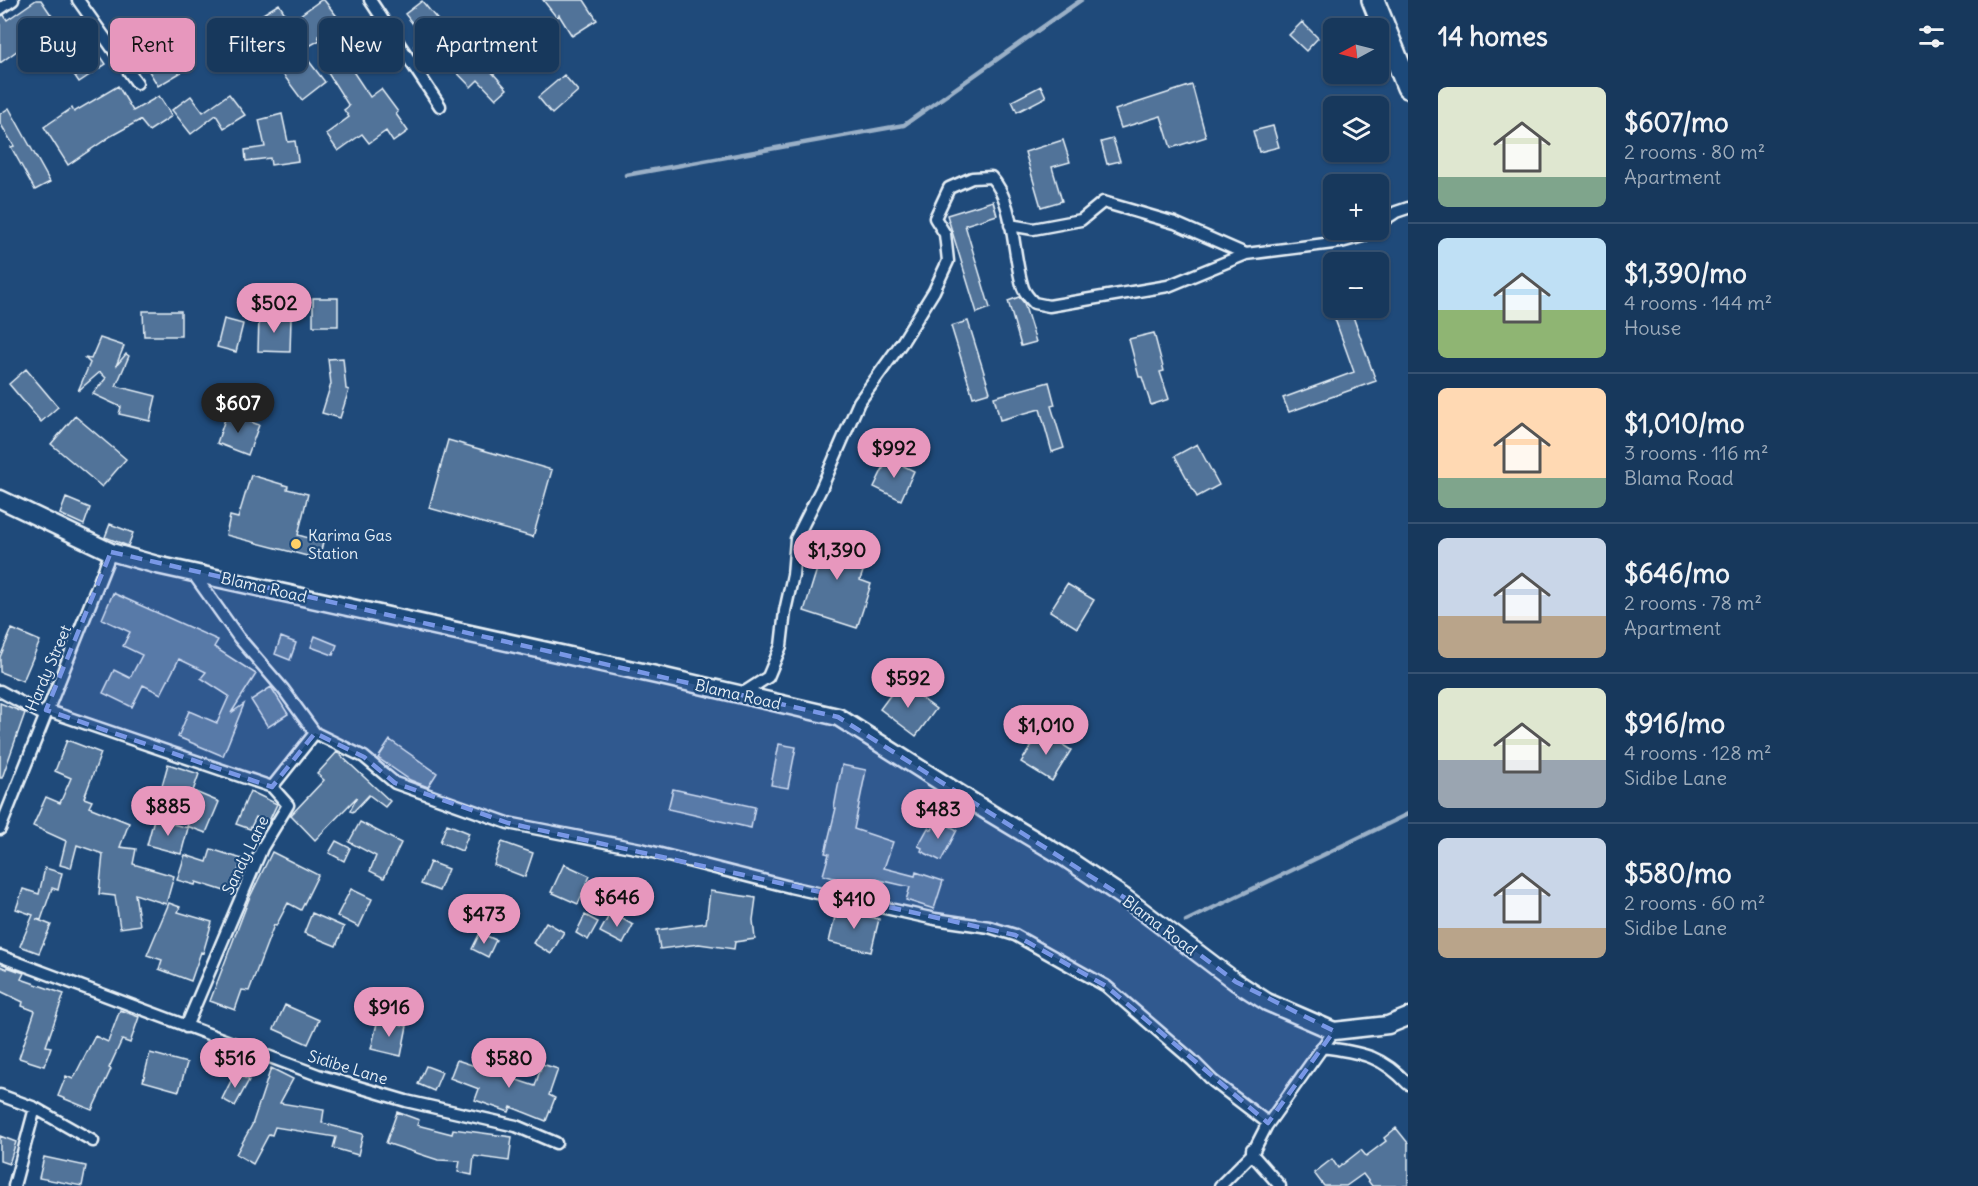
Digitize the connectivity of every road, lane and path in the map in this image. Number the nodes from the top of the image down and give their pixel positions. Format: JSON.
{"nodes":[{"id":1,"x":13,"y":0,"type":"edge"},
{"id":2,"x":78,"y":0,"type":"edge"},
{"id":3,"x":370,"y":0,"type":"edge"},
{"id":4,"x":1373,"y":0,"type":"edge"},
{"id":5,"x":0,"y":9,"type":"edge"},
{"id":6,"x":137,"y":83,"type":"dead end"},
{"id":7,"x":1408,"y":87,"type":"edge"},
{"id":8,"x":440,"y":106,"type":"dead end"},
{"id":9,"x":1408,"y":208,"type":"edge"},
{"id":10,"x":1389,"y":217,"type":"edge"},
{"id":11,"x":1010,"y":225,"type":"junction"},
{"id":12,"x":1348,"y":240,"type":"edge"},
{"id":13,"x":1246,"y":254,"type":"junction"},
{"id":14,"x":0,"y":499,"type":"edge"},
{"id":15,"x":111,"y":552,"type":"junction"},
{"id":16,"x":192,"y":571,"type":"junction"},
{"id":17,"x":0,"y":691,"type":"edge"},
{"id":18,"x":740,"y":695,"type":"junction"},
{"id":19,"x":45,"y":713,"type":"junction"},
{"id":20,"x":315,"y":733,"type":"junction"},
{"id":21,"x":272,"y":787,"type":"junction"},
{"id":22,"x":1,"y":825,"type":"edge"},
{"id":23,"x":0,"y":956,"type":"edge"},
{"id":24,"x":1408,"y":1017,"type":"edge"},
{"id":25,"x":186,"y":1027,"type":"junction"},
{"id":26,"x":1334,"y":1031,"type":"junction"},
{"id":27,"x":1322,"y":1047,"type":"junction"},
{"id":28,"x":1408,"y":1084,"type":"edge"},
{"id":29,"x":0,"y":1095,"type":"edge"},
{"id":30,"x":35,"y":1107,"type":"junction"},
{"id":31,"x":1268,"y":1123,"type":"junction"},
{"id":32,"x":93,"y":1141,"type":"dead end"},
{"id":33,"x":556,"y":1143,"type":"dead end"},
{"id":34,"x":1252,"y":1154,"type":"junction"},
{"id":35,"x":14,"y":1186,"type":"edge"},
{"id":36,"x":1220,"y":1186,"type":"edge"},
{"id":37,"x":1280,"y":1186,"type":"edge"}],
"edges":[{"from":1,"to":5,"type":"street"},
{"from":2,"to":6,"type":"street"},
{"from":3,"to":8,"type":"street"},
{"from":4,"to":7,"type":"highway"},
{"from":9,"to":10,"type":"street"},
{"from":11,"to":13,"type":"street"},
{"from":11,"to":13,"type":"street"},
{"from":11,"to":18,"type":"street"},
{"from":12,"to":13,"type":"street"},
{"from":14,"to":15,"type":"street","name":"Blama Road"},
{"from":15,"to":16,"type":"street","name":"Blama Road"},
{"from":15,"to":19,"type":"street","name":"Hardy Street"},
{"from":16,"to":18,"type":"street","name":"Blama Road"},
{"from":16,"to":20,"type":"street"},
{"from":17,"to":19,"type":"street"},
{"from":18,"to":26,"type":"street","name":"Blama Road"},
{"from":19,"to":21,"type":"street"},
{"from":19,"to":22,"type":"street","name":"Hardy Street"},
{"from":20,"to":21,"type":"street"},
{"from":20,"to":31,"type":"street"},
{"from":21,"to":25,"type":"street","name":"Sandy Lane"},
{"from":23,"to":25,"type":"street","name":"Sidibe Lane"},
{"from":24,"to":26,"type":"street","name":"Blama Road"},
{"from":25,"to":33,"type":"street","name":"Sidibe Lane"},
{"from":26,"to":27,"type":"street"},
{"from":27,"to":28,"type":"street"},
{"from":27,"to":31,"type":"street"},
{"from":29,"to":30,"type":"street"},
{"from":30,"to":32,"type":"street"},
{"from":30,"to":35,"type":"street"},
{"from":31,"to":34,"type":"street"},
{"from":34,"to":36,"type":"street"},
{"from":34,"to":37,"type":"street"}]}
